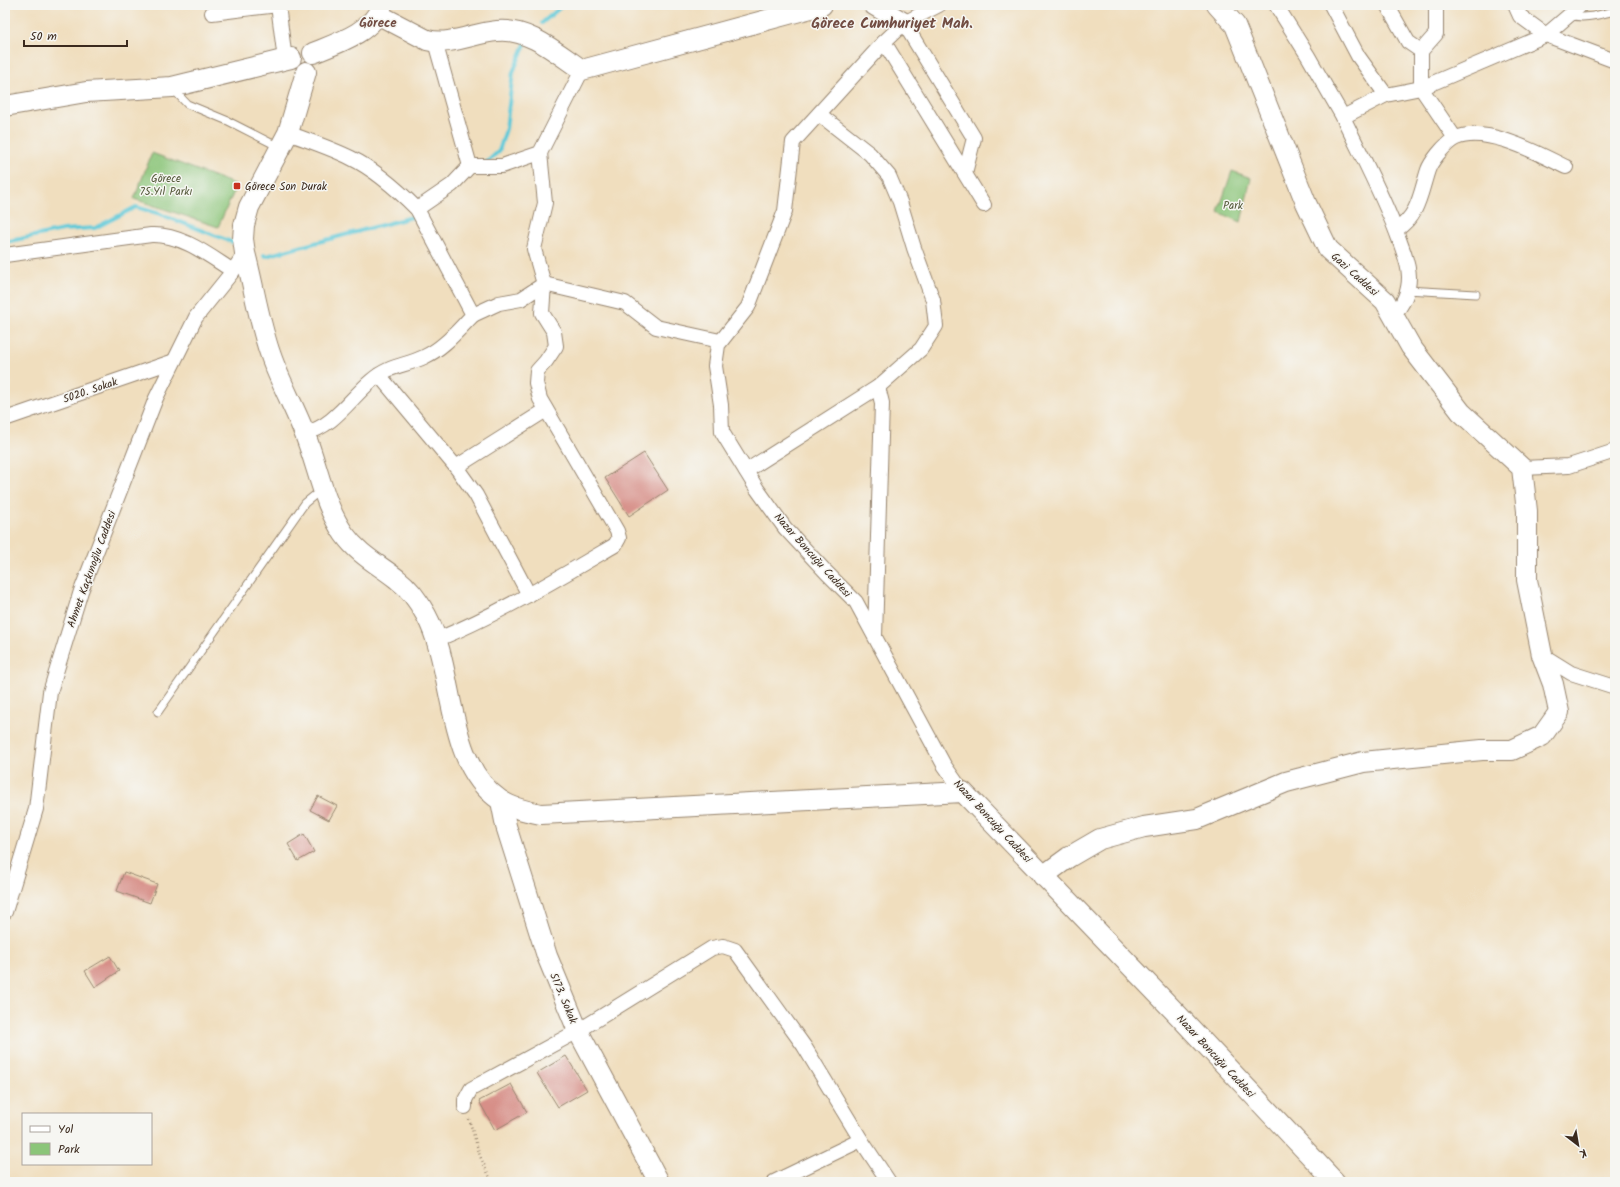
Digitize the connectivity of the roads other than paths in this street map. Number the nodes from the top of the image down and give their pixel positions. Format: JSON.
{"nodes":[{"id":1,"x":278,"y":5,"type":"edge"},
{"id":2,"x":822,"y":5,"type":"edge"},
{"id":3,"x":874,"y":5,"type":"edge"},
{"id":4,"x":939,"y":5,"type":"edge"},
{"id":5,"x":1217,"y":5,"type":"edge"},
{"id":6,"x":1276,"y":5,"type":"edge"},
{"id":7,"x":1331,"y":5,"type":"edge"},
{"id":8,"x":1387,"y":5,"type":"edge"},
{"id":9,"x":1436,"y":5,"type":"edge"},
{"id":10,"x":1515,"y":5,"type":"edge"},
{"id":11,"x":1581,"y":5,"type":"edge"},
{"id":12,"x":380,"y":10,"type":"edge"},
{"id":13,"x":1615,"y":11,"type":"edge"},
{"id":14,"x":212,"y":13,"type":"dead end"},
{"id":15,"x":1570,"y":14,"type":"junction"},
{"id":16,"x":904,"y":23,"type":"junction"},
{"id":17,"x":1546,"y":35,"type":"junction"},
{"id":18,"x":435,"y":42,"type":"junction"},
{"id":19,"x":884,"y":42,"type":"junction"},
{"id":20,"x":1421,"y":51,"type":"junction"},
{"id":21,"x":313,"y":53,"type":"junction"},
{"id":22,"x":288,"y":59,"type":"junction"},
{"id":23,"x":1615,"y":61,"type":"edge"},
{"id":24,"x":582,"y":70,"type":"junction"},
{"id":25,"x":306,"y":72,"type":"junction"},
{"id":26,"x":172,"y":87,"type":"junction"},
{"id":27,"x":1421,"y":88,"type":"junction"},
{"id":28,"x":1386,"y":95,"type":"junction"},
{"id":29,"x":5,"y":106,"type":"edge"},
{"id":30,"x":819,"y":114,"type":"junction"},
{"id":31,"x":1342,"y":117,"type":"junction"},
{"id":32,"x":1455,"y":138,"type":"junction"},
{"id":33,"x":284,"y":140,"type":"junction"},
{"id":34,"x":540,"y":153,"type":"junction"},
{"id":35,"x":478,"y":166,"type":"junction"},
{"id":36,"x":1566,"y":168,"type":"dead end"},
{"id":37,"x":965,"y":173,"type":"junction"},
{"id":38,"x":984,"y":205,"type":"dead end"},
{"id":39,"x":417,"y":209,"type":"junction"},
{"id":40,"x":1396,"y":230,"type":"junction"},
{"id":41,"x":245,"y":253,"type":"junction"},
{"id":42,"x":5,"y":256,"type":"edge"},
{"id":43,"x":233,"y":271,"type":"junction"},
{"id":44,"x":544,"y":284,"type":"junction"},
{"id":45,"x":1408,"y":290,"type":"junction"},
{"id":46,"x":1476,"y":294,"type":"dead end"},
{"id":47,"x":473,"y":315,"type":"junction"},
{"id":48,"x":1393,"y":315,"type":"junction"},
{"id":49,"x":720,"y":341,"type":"junction"},
{"id":50,"x":174,"y":361,"type":"junction"},
{"id":51,"x":379,"y":374,"type":"junction"},
{"id":52,"x":878,"y":387,"type":"junction"},
{"id":53,"x":546,"y":410,"type":"junction"},
{"id":54,"x":5,"y":419,"type":"edge"},
{"id":55,"x":304,"y":433,"type":"junction"},
{"id":56,"x":1615,"y":451,"type":"edge"},
{"id":57,"x":456,"y":467,"type":"junction"},
{"id":58,"x":1522,"y":468,"type":"junction"},
{"id":59,"x":746,"y":471,"type":"junction"},
{"id":60,"x":323,"y":489,"type":"junction"},
{"id":61,"x":529,"y":595,"type":"junction"},
{"id":62,"x":875,"y":638,"type":"junction"},
{"id":63,"x":436,"y":640,"type":"junction"},
{"id":64,"x":1542,"y":655,"type":"junction"},
{"id":65,"x":1615,"y":687,"type":"edge"},
{"id":66,"x":158,"y":712,"type":"dead end"},
{"id":67,"x":963,"y":792,"type":"junction"},
{"id":68,"x":501,"y":801,"type":"junction"},
{"id":69,"x":1043,"y":876,"type":"junction"},
{"id":70,"x":5,"y":912,"type":"edge"},
{"id":71,"x":578,"y":1031,"type":"junction"},
{"id":72,"x":465,"y":1107,"type":"road end"},
{"id":73,"x":862,"y":1140,"type":"junction"},
{"id":74,"x":659,"y":1182,"type":"edge"},
{"id":75,"x":774,"y":1182,"type":"edge"},
{"id":76,"x":889,"y":1182,"type":"edge"},
{"id":77,"x":1335,"y":1182,"type":"edge"}],
"edges":[{"from":1,"to":14,"type":"street"},
{"from":1,"to":22,"type":"street"},
{"from":2,"to":24,"type":"street"},
{"from":3,"to":16,"type":"street"},
{"from":4,"to":16,"type":"street"},
{"from":5,"to":48,"type":"street","name":"Gazi Caddesi"},
{"from":6,"to":31,"type":"street"},
{"from":7,"to":28,"type":"street"},
{"from":8,"to":20,"type":"street"},
{"from":9,"to":20,"type":"street"},
{"from":10,"to":17,"type":"street"},
{"from":11,"to":15,"type":"street"},
{"from":12,"to":18,"type":"street"},
{"from":12,"to":21,"type":"street"},
{"from":13,"to":15,"type":"lane"},
{"from":15,"to":17,"type":"street"},
{"from":16,"to":19,"type":"street"},
{"from":16,"to":37,"type":"street"},
{"from":17,"to":23,"type":"street"},
{"from":17,"to":27,"type":"street"},
{"from":18,"to":24,"type":"street"},
{"from":18,"to":35,"type":"street"},
{"from":19,"to":30,"type":"street"},
{"from":19,"to":37,"type":"street"},
{"from":20,"to":27,"type":"street"},
{"from":21,"to":22,"type":"street"},
{"from":21,"to":25,"type":"street"},
{"from":22,"to":25,"type":"street"},
{"from":22,"to":26,"type":"street"},
{"from":24,"to":34,"type":"street"},
{"from":25,"to":33,"type":"street"},
{"from":26,"to":29,"type":"street"},
{"from":26,"to":33,"type":"lane"},
{"from":27,"to":28,"type":"street"},
{"from":27,"to":32,"type":"street"},
{"from":28,"to":31,"type":"street"},
{"from":30,"to":49,"type":"street"},
{"from":30,"to":52,"type":"street"},
{"from":31,"to":40,"type":"street"},
{"from":32,"to":36,"type":"street"},
{"from":32,"to":40,"type":"street"},
{"from":33,"to":39,"type":"street"},
{"from":33,"to":41,"type":"street"},
{"from":34,"to":35,"type":"street"},
{"from":34,"to":44,"type":"street"},
{"from":35,"to":39,"type":"street"},
{"from":37,"to":38,"type":"street"},
{"from":39,"to":47,"type":"street"},
{"from":40,"to":45,"type":"street"},
{"from":41,"to":43,"type":"street","name":"Ahmet Kaçkınoğlu Caddesi"},
{"from":41,"to":55,"type":"street"},
{"from":42,"to":43,"type":"street"},
{"from":43,"to":50,"type":"street","name":"Ahmet Kaçkınoğlu Caddesi"},
{"from":44,"to":47,"type":"street"},
{"from":44,"to":49,"type":"street"},
{"from":44,"to":53,"type":"street"},
{"from":45,"to":46,"type":"lane"},
{"from":45,"to":48,"type":"street"},
{"from":47,"to":51,"type":"street"},
{"from":48,"to":58,"type":"street","name":"Gazi Caddesi"},
{"from":49,"to":59,"type":"street","name":"Nazar Boncuğu Caddesi"},
{"from":50,"to":54,"type":"street","name":"5020. Sokak"},
{"from":50,"to":70,"type":"street","name":"Ahmet Kaçkınoğlu Caddesi"},
{"from":51,"to":55,"type":"street"},
{"from":51,"to":57,"type":"street"},
{"from":52,"to":59,"type":"street"},
{"from":52,"to":62,"type":"street"},
{"from":53,"to":57,"type":"street"},
{"from":53,"to":61,"type":"street"},
{"from":55,"to":60,"type":"street"},
{"from":56,"to":58,"type":"street"},
{"from":57,"to":61,"type":"street"},
{"from":58,"to":64,"type":"street"},
{"from":59,"to":62,"type":"street","name":"Nazar Boncuğu Caddesi"},
{"from":60,"to":63,"type":"street"},
{"from":60,"to":66,"type":"lane"},
{"from":61,"to":63,"type":"street"},
{"from":62,"to":67,"type":"street","name":"Nazar Boncuğu Caddesi"},
{"from":63,"to":68,"type":"street"},
{"from":64,"to":65,"type":"street"},
{"from":64,"to":69,"type":"street"},
{"from":67,"to":68,"type":"street"},
{"from":67,"to":69,"type":"street","name":"Nazar Boncuğu Caddesi"},
{"from":68,"to":71,"type":"street","name":"5173. Sokak"},
{"from":69,"to":77,"type":"street","name":"Nazar Boncuğu Caddesi"},
{"from":71,"to":72,"type":"street"},
{"from":71,"to":73,"type":"street"},
{"from":71,"to":74,"type":"street","name":"5173. Sokak"},
{"from":73,"to":75,"type":"street"},
{"from":73,"to":76,"type":"street"}]}
